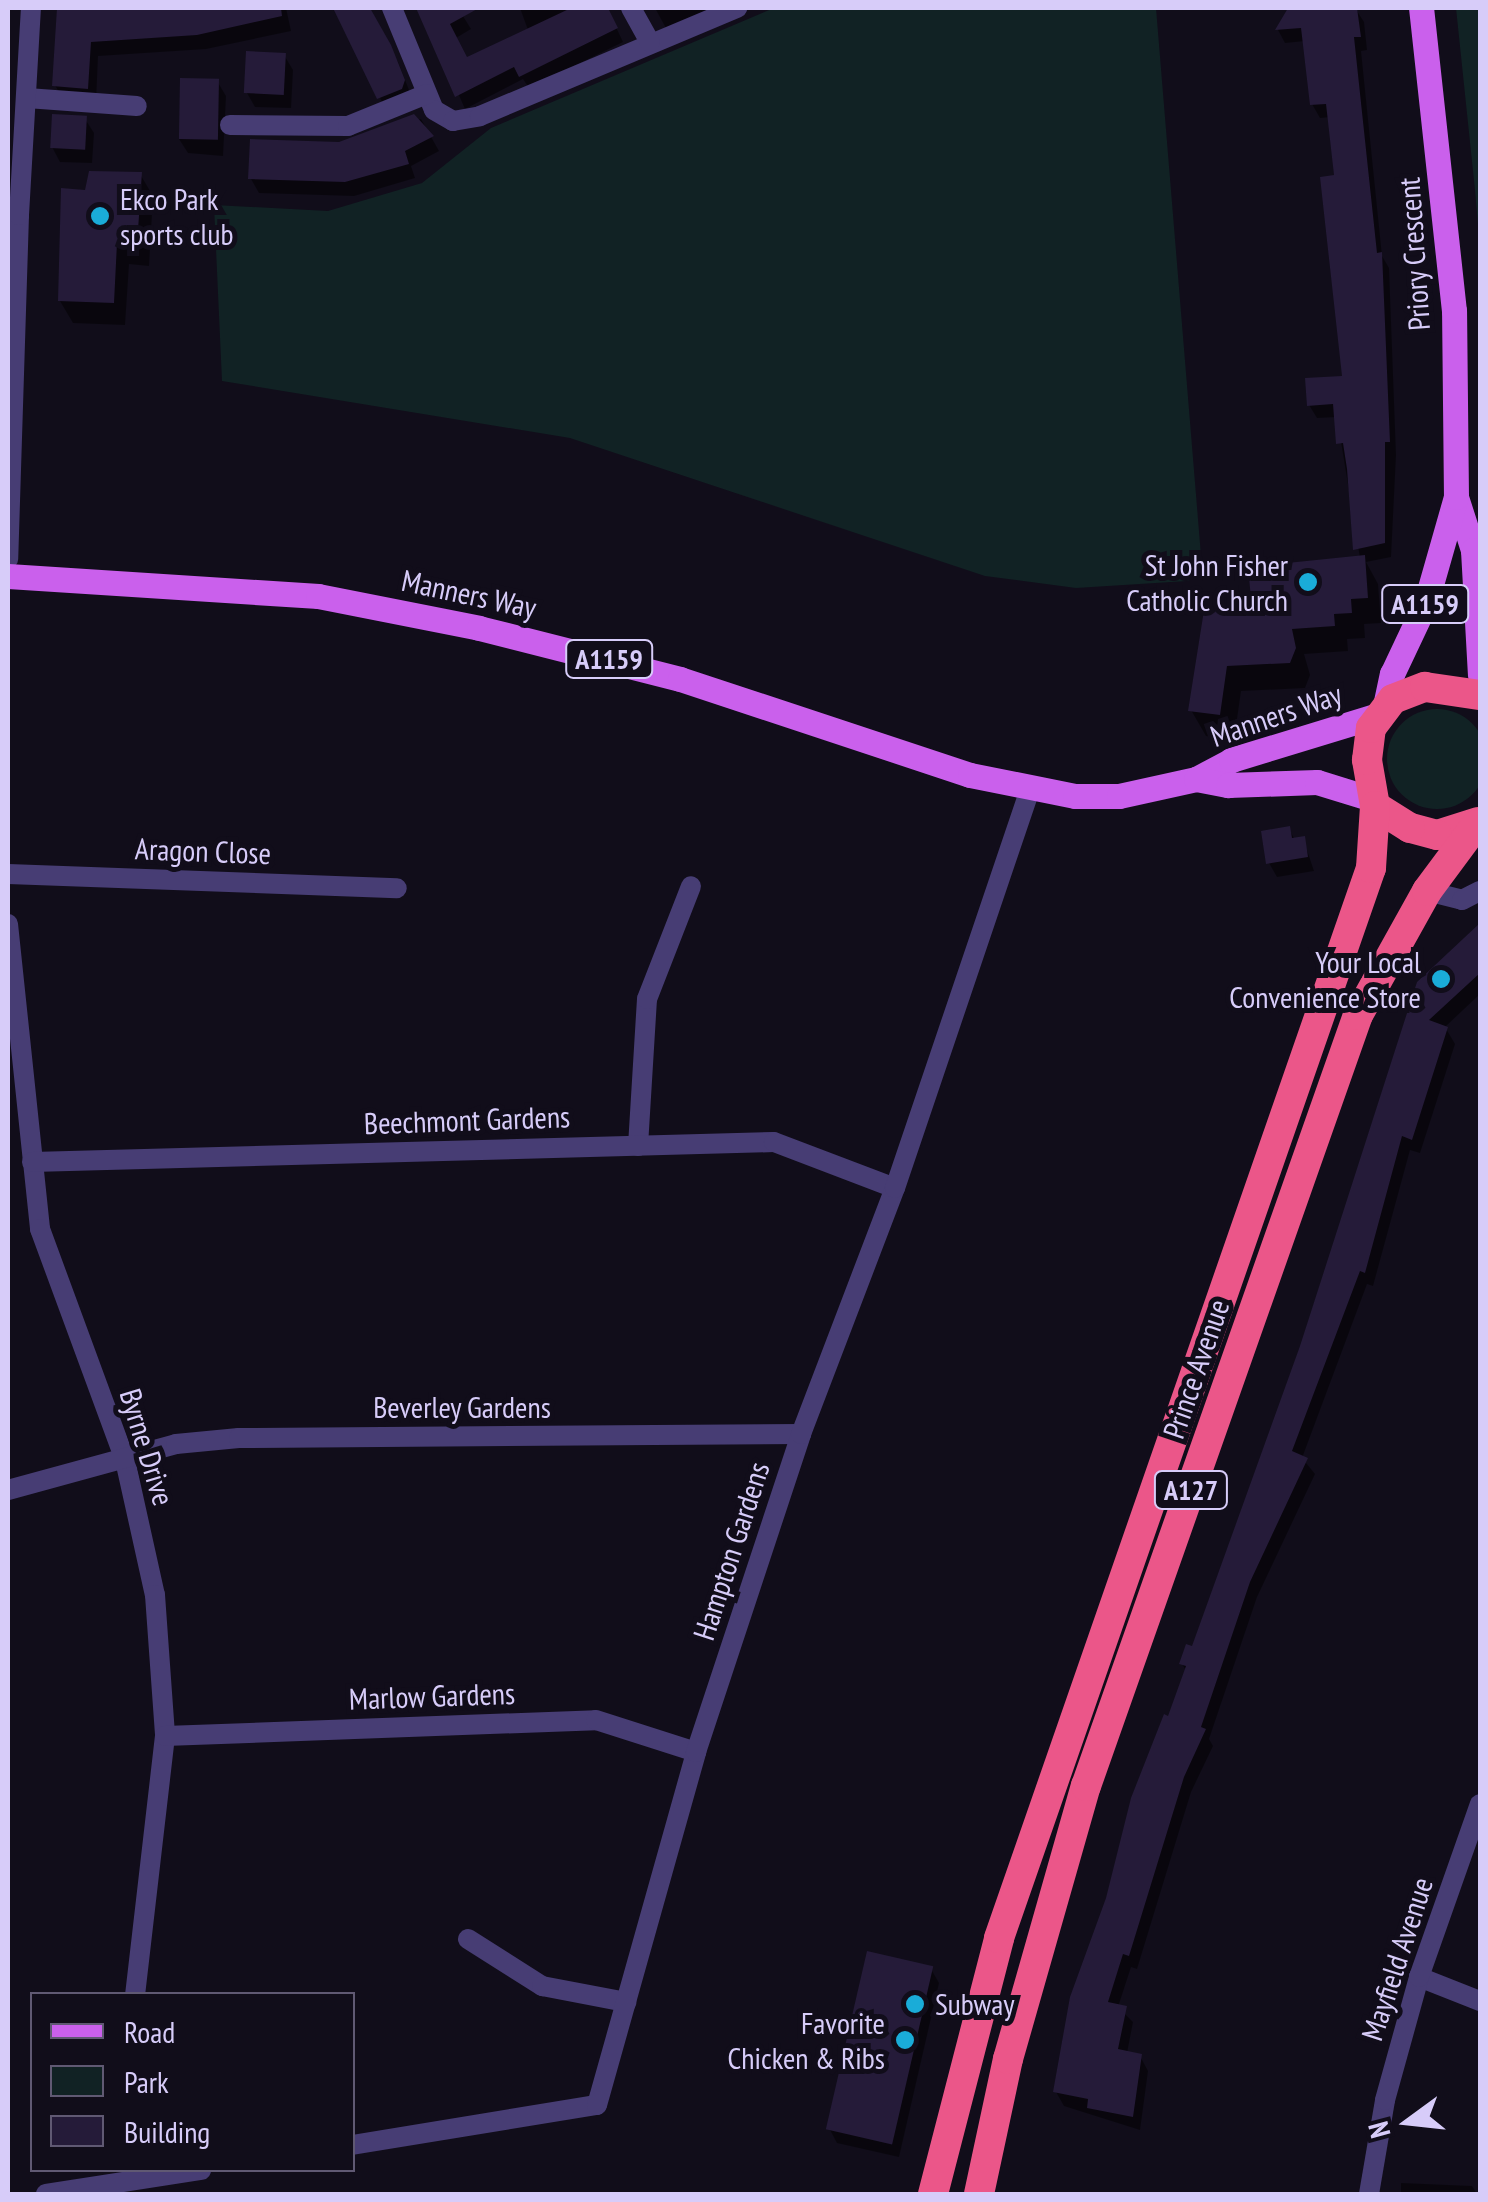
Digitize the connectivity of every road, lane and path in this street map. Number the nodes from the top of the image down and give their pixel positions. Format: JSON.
{"nodes":[{"id":1,"x":31,"y":8,"type":"edge"},
{"id":2,"x":392,"y":8,"type":"edge"},
{"id":3,"x":631,"y":8,"type":"edge"},
{"id":4,"x":737,"y":8,"type":"edge"},
{"id":5,"x":1421,"y":8,"type":"edge"},
{"id":6,"x":650,"y":42,"type":"junction"},
{"id":7,"x":428,"y":94,"type":"junction"},
{"id":8,"x":27,"y":98,"type":"junction"},
{"id":9,"x":136,"y":106,"type":"dead end"},
{"id":10,"x":230,"y":125,"type":"dead end"},
{"id":11,"x":13,"y":215,"type":"edge"},
{"id":12,"x":1456,"y":497,"type":"junction"},
{"id":13,"x":8,"y":559,"type":"edge"},
{"id":14,"x":8,"y":576,"type":"edge"},
{"id":15,"x":1480,"y":674,"type":"edge"},
{"id":16,"x":1480,"y":695,"type":"edge"},
{"id":17,"x":1381,"y":711,"type":"junction"},
{"id":18,"x":1196,"y":779,"type":"junction"},
{"id":19,"x":1030,"y":790,"type":"junction"},
{"id":20,"x":1373,"y":803,"type":"junction"},
{"id":21,"x":1478,"y":823,"type":"edge"},
{"id":22,"x":8,"y":874,"type":"edge"},
{"id":23,"x":691,"y":886,"type":"dead end"},
{"id":24,"x":397,"y":888,"type":"dead end"},
{"id":25,"x":1427,"y":890,"type":"junction"},
{"id":26,"x":1480,"y":891,"type":"edge"},
{"id":27,"x":8,"y":924,"type":"edge"},
{"id":28,"x":638,"y":1146,"type":"junction"},
{"id":29,"x":32,"y":1162,"type":"junction"},
{"id":30,"x":895,"y":1188,"type":"junction"},
{"id":31,"x":801,"y":1434,"type":"junction"},
{"id":32,"x":126,"y":1460,"type":"junction"},
{"id":33,"x":8,"y":1490,"type":"edge"},
{"id":34,"x":165,"y":1736,"type":"junction"},
{"id":35,"x":696,"y":1752,"type":"junction"},
{"id":36,"x":1480,"y":1804,"type":"edge"},
{"id":37,"x":468,"y":1940,"type":"dead end"},
{"id":38,"x":1419,"y":1977,"type":"junction"},
{"id":39,"x":136,"y":1992,"type":"edge"},
{"id":40,"x":1480,"y":2001,"type":"edge"},
{"id":41,"x":626,"y":2002,"type":"junction"},
{"id":42,"x":355,"y":2145,"type":"edge"},
{"id":43,"x":176,"y":2172,"type":"edge"},
{"id":44,"x":114,"y":2177,"type":"edge"},
{"id":45,"x":46,"y":2194,"type":"edge"},
{"id":46,"x":933,"y":2194,"type":"edge"},
{"id":47,"x":979,"y":2194,"type":"edge"},
{"id":48,"x":1369,"y":2194,"type":"edge"}],
"edges":[{"from":1,"to":8,"type":"street"},
{"from":2,"to":7,"type":"street"},
{"from":3,"to":6,"type":"street"},
{"from":4,"to":6,"type":"street"},
{"from":5,"to":12,"type":"main road","name":"Priory Crescent","number":"A1159"},
{"from":6,"to":7,"type":"street"},
{"from":7,"to":10,"type":"street"},
{"from":8,"to":9,"type":"street"},
{"from":8,"to":11,"type":"street"},
{"from":11,"to":13,"type":"street"},
{"from":12,"to":15,"type":"main road","name":"Priory Crescent","number":"A1159"},
{"from":12,"to":17,"type":"main road","name":"Priory Crescent","number":"A1159"},
{"from":14,"to":19,"type":"main road","name":"Manners Way","number":"A1159"},
{"from":16,"to":17,"type":"highway"},
{"from":17,"to":18,"type":"main road","name":"Manners Way","number":"A1159"},
{"from":17,"to":20,"type":"highway","name":"Prince Avenue"},
{"from":18,"to":19,"type":"main road","name":"Manners Way","number":"A1159"},
{"from":18,"to":20,"type":"main road","name":"Manners Way","number":"A1159"},
{"from":19,"to":30,"type":"street","name":"Hampton Gardens"},
{"from":20,"to":21,"type":"highway"},
{"from":20,"to":46,"type":"highway","name":"Prince Avenue","number":"A127"},
{"from":21,"to":25,"type":"highway","name":"Prince Avenue","number":"A127"},
{"from":22,"to":24,"type":"street","name":"Aragon Close"},
{"from":23,"to":28,"type":"street"},
{"from":25,"to":26,"type":"street"},
{"from":25,"to":47,"type":"highway","name":"Prince Avenue","number":"A127"},
{"from":27,"to":29,"type":"street","name":"Byrne Drive"},
{"from":28,"to":29,"type":"street","name":"Beechmont Gardens"},
{"from":28,"to":30,"type":"street","name":"Beechmont Gardens"},
{"from":29,"to":32,"type":"street","name":"Byrne Drive"},
{"from":30,"to":31,"type":"street","name":"Hampton Gardens"},
{"from":31,"to":32,"type":"street","name":"Beverley Gardens"},
{"from":31,"to":35,"type":"street","name":"Hampton Gardens"},
{"from":32,"to":33,"type":"street","name":"Beverley Gardens"},
{"from":32,"to":34,"type":"street","name":"Byrne Drive"},
{"from":34,"to":35,"type":"street","name":"Marlow Gardens"},
{"from":34,"to":39,"type":"street","name":"Byrne Drive"},
{"from":35,"to":41,"type":"street","name":"Hampton Gardens"},
{"from":36,"to":38,"type":"street","name":"Mayfield Avenue"},
{"from":37,"to":41,"type":"street"},
{"from":38,"to":40,"type":"street"},
{"from":38,"to":48,"type":"street","name":"Mayfield Avenue"},
{"from":41,"to":42,"type":"street","name":"Hampton Gardens"},
{"from":43,"to":44,"type":"street"},
{"from":44,"to":45,"type":"street"}]}
